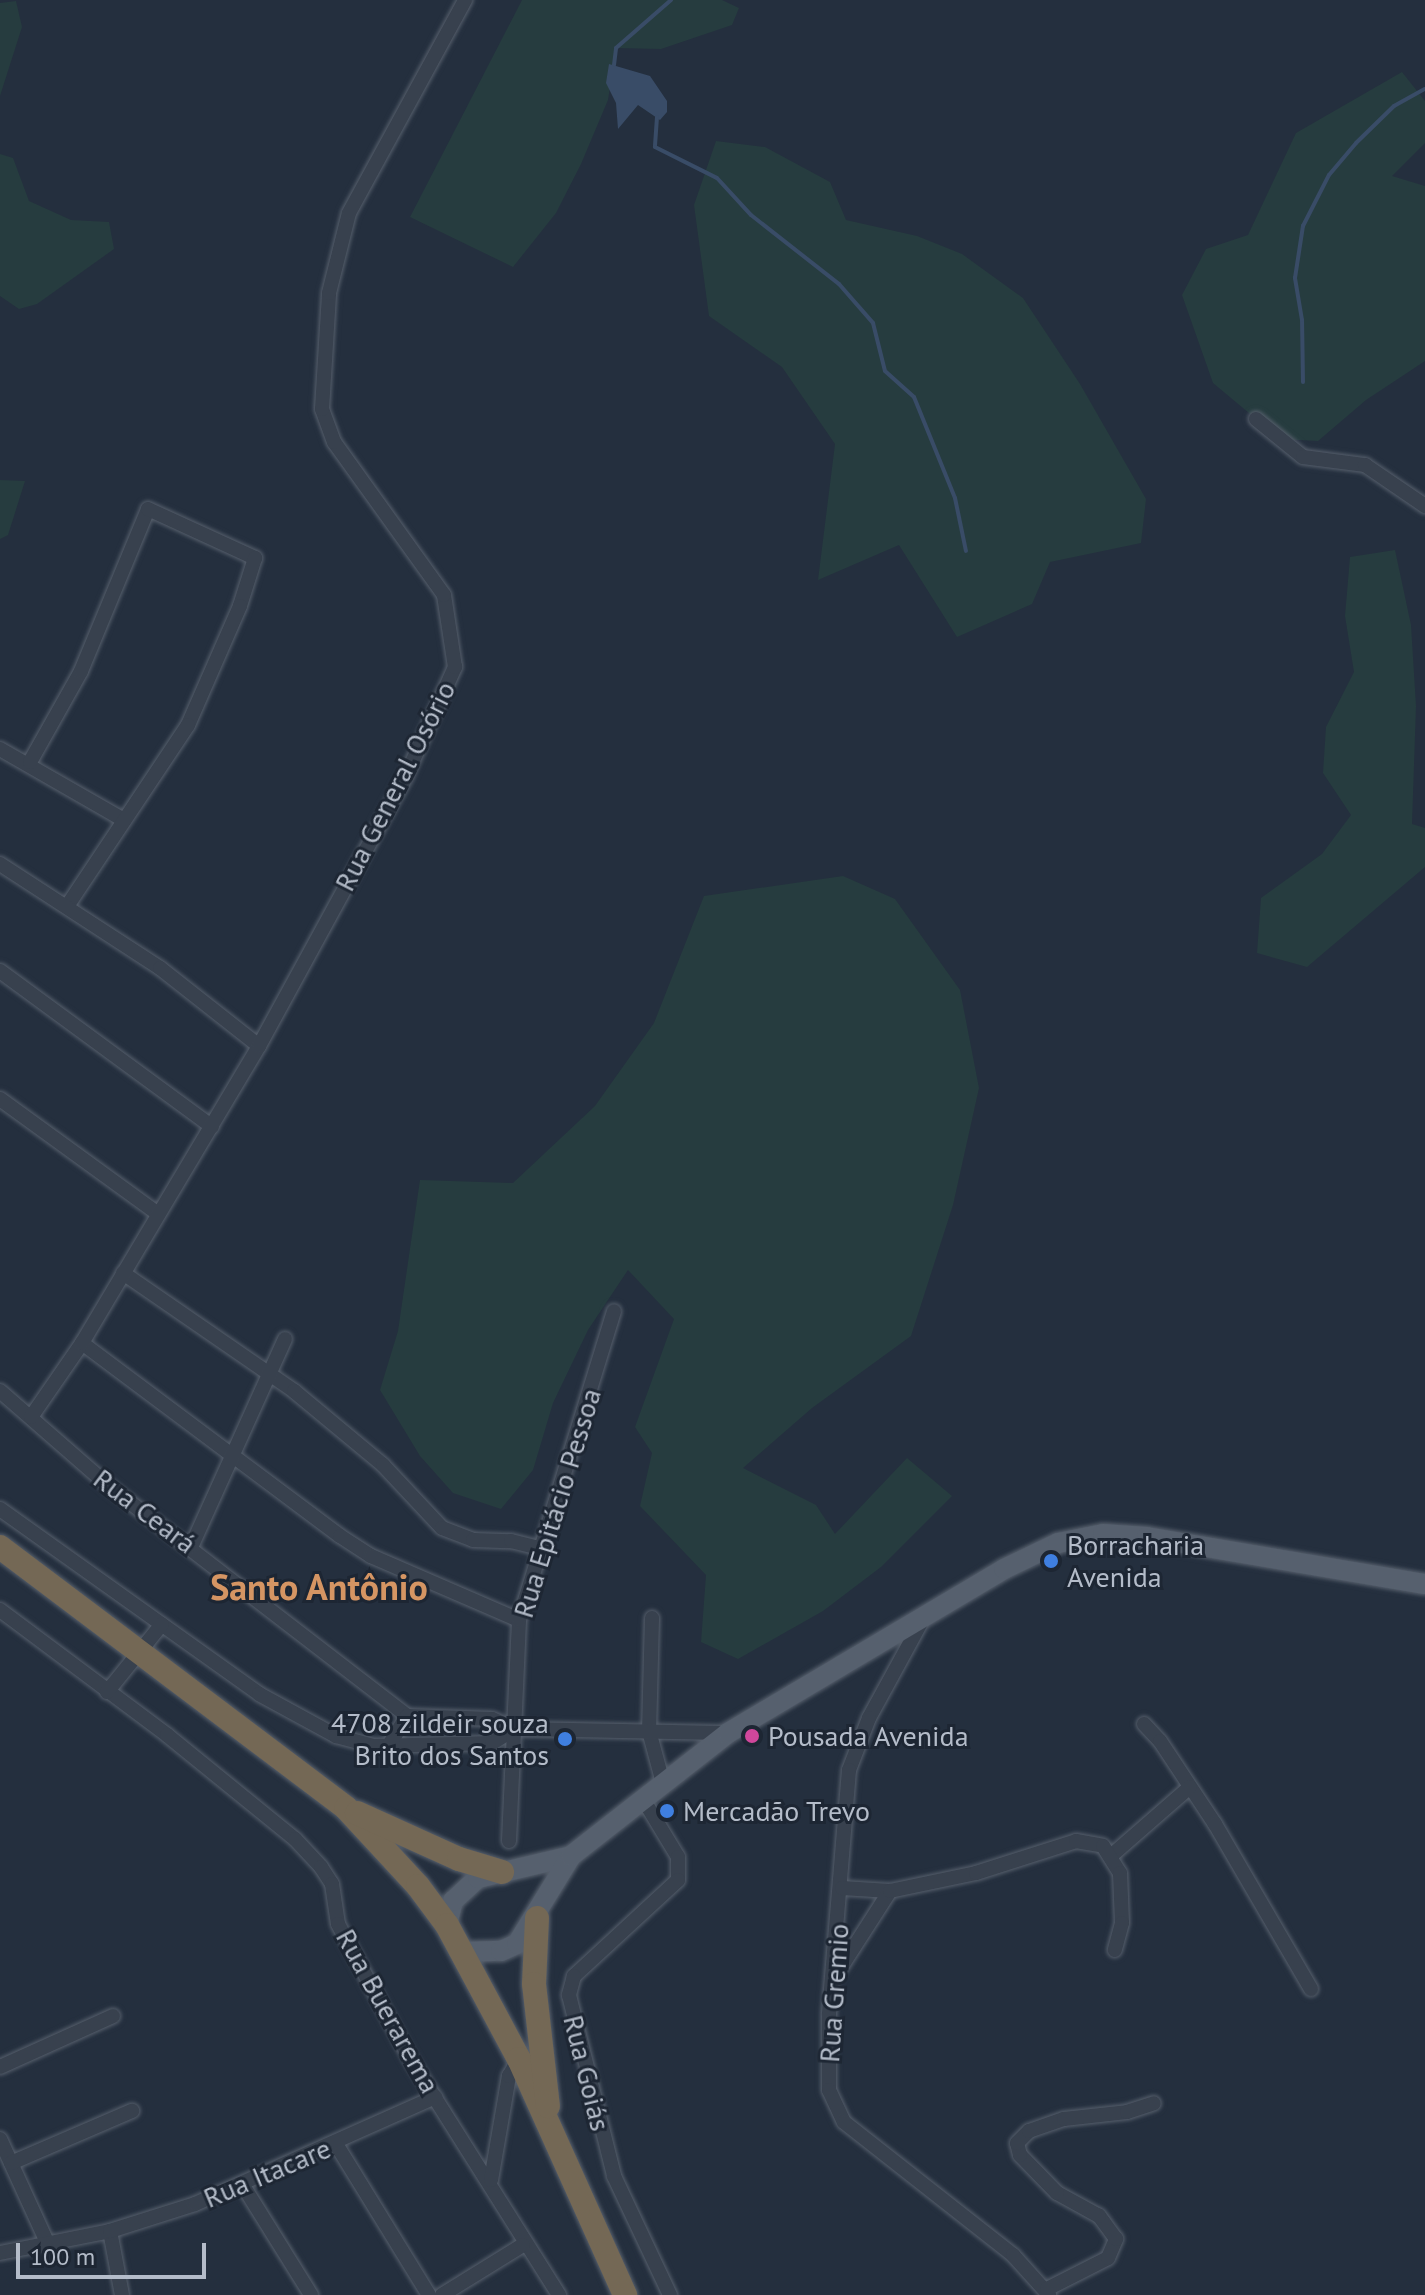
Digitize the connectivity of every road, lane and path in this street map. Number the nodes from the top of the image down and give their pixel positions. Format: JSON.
{"nodes":[{"id":1,"x":465,"y":0,"type":"edge"},
{"id":2,"x":1256,"y":419,"type":"dead end"},
{"id":3,"x":1425,"y":506,"type":"edge"},
{"id":4,"x":0,"y":749,"type":"edge"},
{"id":5,"x":30,"y":762,"type":"junction"},
{"id":6,"x":124,"y":820,"type":"junction"},
{"id":7,"x":0,"y":864,"type":"edge"},
{"id":8,"x":68,"y":905,"type":"junction"},
{"id":9,"x":0,"y":971,"type":"edge"},
{"id":10,"x":259,"y":1046,"type":"junction"},
{"id":11,"x":0,"y":1099,"type":"edge"},
{"id":12,"x":212,"y":1127,"type":"junction"},
{"id":13,"x":158,"y":1214,"type":"junction"},
{"id":14,"x":123,"y":1273,"type":"junction"},
{"id":15,"x":614,"y":1311,"type":"dead end"},
{"id":16,"x":285,"y":1339,"type":"dead end"},
{"id":17,"x":82,"y":1343,"type":"junction"},
{"id":18,"x":270,"y":1372,"type":"junction"},
{"id":19,"x":0,"y":1391,"type":"edge"},
{"id":20,"x":31,"y":1417,"type":"junction"},
{"id":21,"x":232,"y":1455,"type":"junction"},
{"id":22,"x":0,"y":1509,"type":"edge"},
{"id":23,"x":192,"y":1545,"type":"junction"},
{"id":24,"x":0,"y":1547,"type":"edge"},
{"id":25,"x":543,"y":1549,"type":"junction"},
{"id":26,"x":1425,"y":1584,"type":"edge"},
{"id":27,"x":0,"y":1610,"type":"edge"},
{"id":28,"x":926,"y":1616,"type":"junction"},
{"id":29,"x":652,"y":1618,"type":"dead end"},
{"id":30,"x":519,"y":1620,"type":"junction"},
{"id":31,"x":162,"y":1624,"type":"junction"},
{"id":32,"x":140,"y":1650,"type":"junction"},
{"id":33,"x":107,"y":1692,"type":"junction"},
{"id":34,"x":407,"y":1716,"type":"junction"},
{"id":35,"x":1144,"y":1724,"type":"dead end"},
{"id":36,"x":514,"y":1729,"type":"junction"},
{"id":37,"x":649,"y":1731,"type":"junction"},
{"id":38,"x":728,"y":1733,"type":"junction"},
{"id":39,"x":389,"y":1745,"type":"junction"},
{"id":40,"x":663,"y":1783,"type":"junction"},
{"id":41,"x":1190,"y":1787,"type":"junction"},
{"id":42,"x":643,"y":1799,"type":"junction"},
{"id":43,"x":346,"y":1808,"type":"junction"},
{"id":44,"x":509,"y":1841,"type":"dead end"},
{"id":45,"x":1112,"y":1855,"type":"junction"},
{"id":46,"x":571,"y":1856,"type":"junction"},
{"id":47,"x":527,"y":1870,"type":"junction"},
{"id":48,"x":502,"y":1872,"type":"junction"},
{"id":49,"x":842,"y":1888,"type":"junction"},
{"id":50,"x":890,"y":1891,"type":"junction"},
{"id":51,"x":540,"y":1906,"type":"junction"},
{"id":52,"x":447,"y":1925,"type":"junction"},
{"id":53,"x":1115,"y":1950,"type":"dead end"},
{"id":54,"x":463,"y":1952,"type":"junction"},
{"id":55,"x":833,"y":1979,"type":"junction"},
{"id":56,"x":1311,"y":1989,"type":"dead end"},
{"id":57,"x":113,"y":2016,"type":"dead end"},
{"id":58,"x":519,"y":2059,"type":"junction"},
{"id":59,"x":0,"y":2067,"type":"edge"},
{"id":60,"x":435,"y":2097,"type":"junction"},
{"id":61,"x":1154,"y":2103,"type":"dead end"},
{"id":62,"x":132,"y":2111,"type":"dead end"},
{"id":63,"x":550,"y":2128,"type":"junction"},
{"id":64,"x":0,"y":2139,"type":"edge"},
{"id":65,"x":336,"y":2144,"type":"junction"},
{"id":66,"x":11,"y":2163,"type":"junction"},
{"id":67,"x":491,"y":2180,"type":"junction"},
{"id":68,"x":242,"y":2184,"type":"junction"},
{"id":69,"x":110,"y":2231,"type":"junction"},
{"id":70,"x":46,"y":2240,"type":"junction"},
{"id":71,"x":523,"y":2245,"type":"junction"},
{"id":72,"x":0,"y":2253,"type":"edge"},
{"id":73,"x":1048,"y":2292,"type":"edge"},
{"id":74,"x":122,"y":2295,"type":"edge"},
{"id":75,"x":311,"y":2295,"type":"edge"},
{"id":76,"x":429,"y":2295,"type":"edge"},
{"id":77,"x":442,"y":2295,"type":"edge"},
{"id":78,"x":559,"y":2295,"type":"edge"},
{"id":79,"x":625,"y":2295,"type":"edge"},
{"id":80,"x":670,"y":2295,"type":"edge"}],
"edges":[{"from":1,"to":10,"type":"street","name":"Rua General Osório"},
{"from":2,"to":3,"type":"street"},
{"from":4,"to":5,"type":"street"},
{"from":5,"to":6,"type":"street"},
{"from":5,"to":6,"type":"street"},
{"from":6,"to":8,"type":"street"},
{"from":7,"to":8,"type":"street"},
{"from":8,"to":10,"type":"street"},
{"from":9,"to":12,"type":"street"},
{"from":10,"to":12,"type":"street","name":"Rua General Osório"},
{"from":11,"to":13,"type":"street"},
{"from":12,"to":13,"type":"street","name":"Rua General Osório"},
{"from":13,"to":14,"type":"street","name":"Rua General Osório"},
{"from":14,"to":17,"type":"street","name":"Rua General Osório"},
{"from":14,"to":18,"type":"street"},
{"from":15,"to":25,"type":"street","name":"Rua Epitácio Pessoa"},
{"from":16,"to":18,"type":"street"},
{"from":17,"to":20,"type":"street","name":"Rua General Osório"},
{"from":17,"to":21,"type":"street"},
{"from":18,"to":21,"type":"street"},
{"from":18,"to":25,"type":"street"},
{"from":19,"to":20,"type":"street","name":"Rua Ceará"},
{"from":20,"to":23,"type":"street","name":"Rua Ceará"},
{"from":21,"to":23,"type":"street"},
{"from":21,"to":30,"type":"street"},
{"from":22,"to":31,"type":"street"},
{"from":23,"to":34,"type":"street","name":"Rua Ceará"},
{"from":24,"to":32,"type":"highway"},
{"from":25,"to":30,"type":"street","name":"Rua Epitácio Pessoa"},
{"from":26,"to":28,"type":"main road"},
{"from":27,"to":33,"type":"street","name":"Rua Buerarema"},
{"from":28,"to":38,"type":"main road"},
{"from":28,"to":49,"type":"street","name":"Rua Gremio"},
{"from":29,"to":37,"type":"street"},
{"from":30,"to":36,"type":"street","name":"Rua Epitácio Pessoa"},
{"from":31,"to":32,"type":"street"},
{"from":31,"to":39,"type":"street"},
{"from":32,"to":33,"type":"street"},
{"from":32,"to":43,"type":"highway"},
{"from":33,"to":60,"type":"street","name":"Rua Buerarema"},
{"from":34,"to":36,"type":"street"},
{"from":34,"to":39,"type":"street"},
{"from":35,"to":41,"type":"street"},
{"from":36,"to":37,"type":"street"},
{"from":36,"to":39,"type":"street"},
{"from":36,"to":44,"type":"street","name":"Rua Epitácio Pessoa"},
{"from":37,"to":38,"type":"street"},
{"from":37,"to":40,"type":"street"},
{"from":38,"to":40,"type":"main road"},
{"from":40,"to":42,"type":"main road"},
{"from":41,"to":45,"type":"street"},
{"from":41,"to":56,"type":"street"},
{"from":42,"to":46,"type":"main road"},
{"from":42,"to":80,"type":"street","name":"Rua Goiás"},
{"from":43,"to":48,"type":"highway"},
{"from":43,"to":52,"type":"highway"},
{"from":45,"to":50,"type":"street"},
{"from":45,"to":53,"type":"street"},
{"from":46,"to":47,"type":"main road"},
{"from":46,"to":51,"type":"main road"},
{"from":47,"to":48,"type":"main road"},
{"from":47,"to":51,"type":"main road"},
{"from":48,"to":52,"type":"main road"},
{"from":49,"to":50,"type":"street"},
{"from":49,"to":55,"type":"street","name":"Rua Gremio"},
{"from":50,"to":55,"type":"street"},
{"from":51,"to":54,"type":"main road"},
{"from":51,"to":63,"type":"highway"},
{"from":52,"to":54,"type":"highway"},
{"from":54,"to":58,"type":"highway"},
{"from":55,"to":73,"type":"street","name":"Rua Gremio"},
{"from":57,"to":59,"type":"street"},
{"from":58,"to":63,"type":"highway"},
{"from":58,"to":67,"type":"street"},
{"from":60,"to":65,"type":"street","name":"Rua Itacare"},
{"from":60,"to":67,"type":"street","name":"Rua Buerarema"},
{"from":61,"to":73,"type":"street"},
{"from":62,"to":66,"type":"street"},
{"from":63,"to":79,"type":"highway"},
{"from":64,"to":66,"type":"street"},
{"from":65,"to":68,"type":"street","name":"Rua Itacare"},
{"from":65,"to":76,"type":"street"},
{"from":66,"to":70,"type":"street"},
{"from":67,"to":71,"type":"street","name":"Rua Buerarema"},
{"from":68,"to":69,"type":"street","name":"Rua Itacare"},
{"from":68,"to":75,"type":"street"},
{"from":69,"to":70,"type":"street","name":"Rua Itacare"},
{"from":69,"to":74,"type":"street"},
{"from":70,"to":72,"type":"street","name":"Rua Itacare"},
{"from":71,"to":77,"type":"street"},
{"from":71,"to":78,"type":"street","name":"Rua Buerarema"}]}
